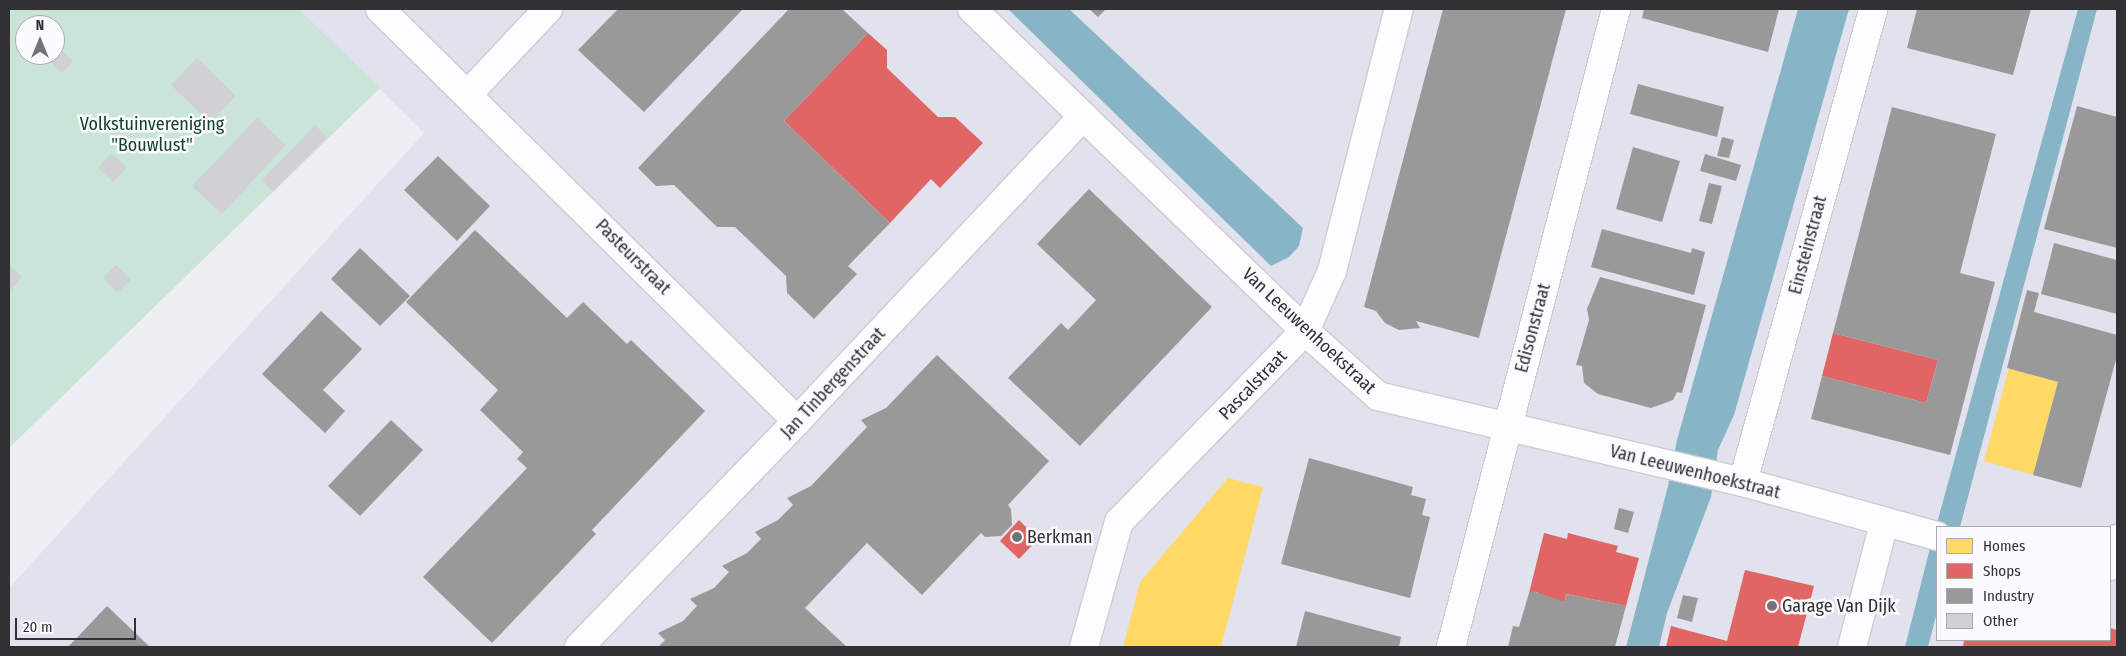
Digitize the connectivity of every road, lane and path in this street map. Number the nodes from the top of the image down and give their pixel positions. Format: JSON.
{"nodes":[{"id":1,"x":380,"y":9,"type":"edge"},
{"id":2,"x":548,"y":9,"type":"edge"},
{"id":3,"x":972,"y":9,"type":"edge"},
{"id":4,"x":1399,"y":9,"type":"edge"},
{"id":5,"x":1616,"y":9,"type":"edge"},
{"id":6,"x":1873,"y":9,"type":"edge"},
{"id":7,"x":468,"y":94,"type":"junction"},
{"id":8,"x":1084,"y":116,"type":"junction"},
{"id":9,"x":1305,"y":331,"type":"junction"},
{"id":10,"x":797,"y":421,"type":"junction"},
{"id":11,"x":1508,"y":426,"type":"junction"},
{"id":12,"x":1732,"y":479,"type":"junction"},
{"id":13,"x":1884,"y":523,"type":"junction"},
{"id":14,"x":1927,"y":533,"type":"edge"},
{"id":15,"x":2117,"y":539,"type":"edge"},
{"id":16,"x":2111,"y":562,"type":"edge"},
{"id":17,"x":578,"y":647,"type":"edge"},
{"id":18,"x":1084,"y":647,"type":"edge"},
{"id":19,"x":1451,"y":647,"type":"edge"},
{"id":20,"x":1852,"y":647,"type":"edge"}],
"edges":[{"from":1,"to":7,"type":"street","name":"Pasteurstraat"},
{"from":2,"to":7,"type":"street"},
{"from":3,"to":8,"type":"street","name":"Van Leeuwenhoekstraat"},
{"from":4,"to":9,"type":"street","name":"Pascalstraat"},
{"from":5,"to":11,"type":"street","name":"Edisonstraat"},
{"from":6,"to":12,"type":"street","name":"Einsteinstraat"},
{"from":7,"to":10,"type":"street","name":"Pasteurstraat"},
{"from":8,"to":9,"type":"street","name":"Van Leeuwenhoekstraat"},
{"from":8,"to":10,"type":"street","name":"Jan Tinbergenstraat"},
{"from":9,"to":11,"type":"street","name":"Van Leeuwenhoekstraat"},
{"from":9,"to":18,"type":"street","name":"Pascalstraat"},
{"from":10,"to":17,"type":"street","name":"Jan Tinbergenstraat"},
{"from":11,"to":12,"type":"street","name":"Van Leeuwenhoekstraat"},
{"from":11,"to":19,"type":"street","name":"Edisonstraat"},
{"from":12,"to":13,"type":"street","name":"Van Leeuwenhoekstraat"},
{"from":13,"to":14,"type":"street"},
{"from":13,"to":20,"type":"street"},
{"from":15,"to":16,"type":"street"}]}
